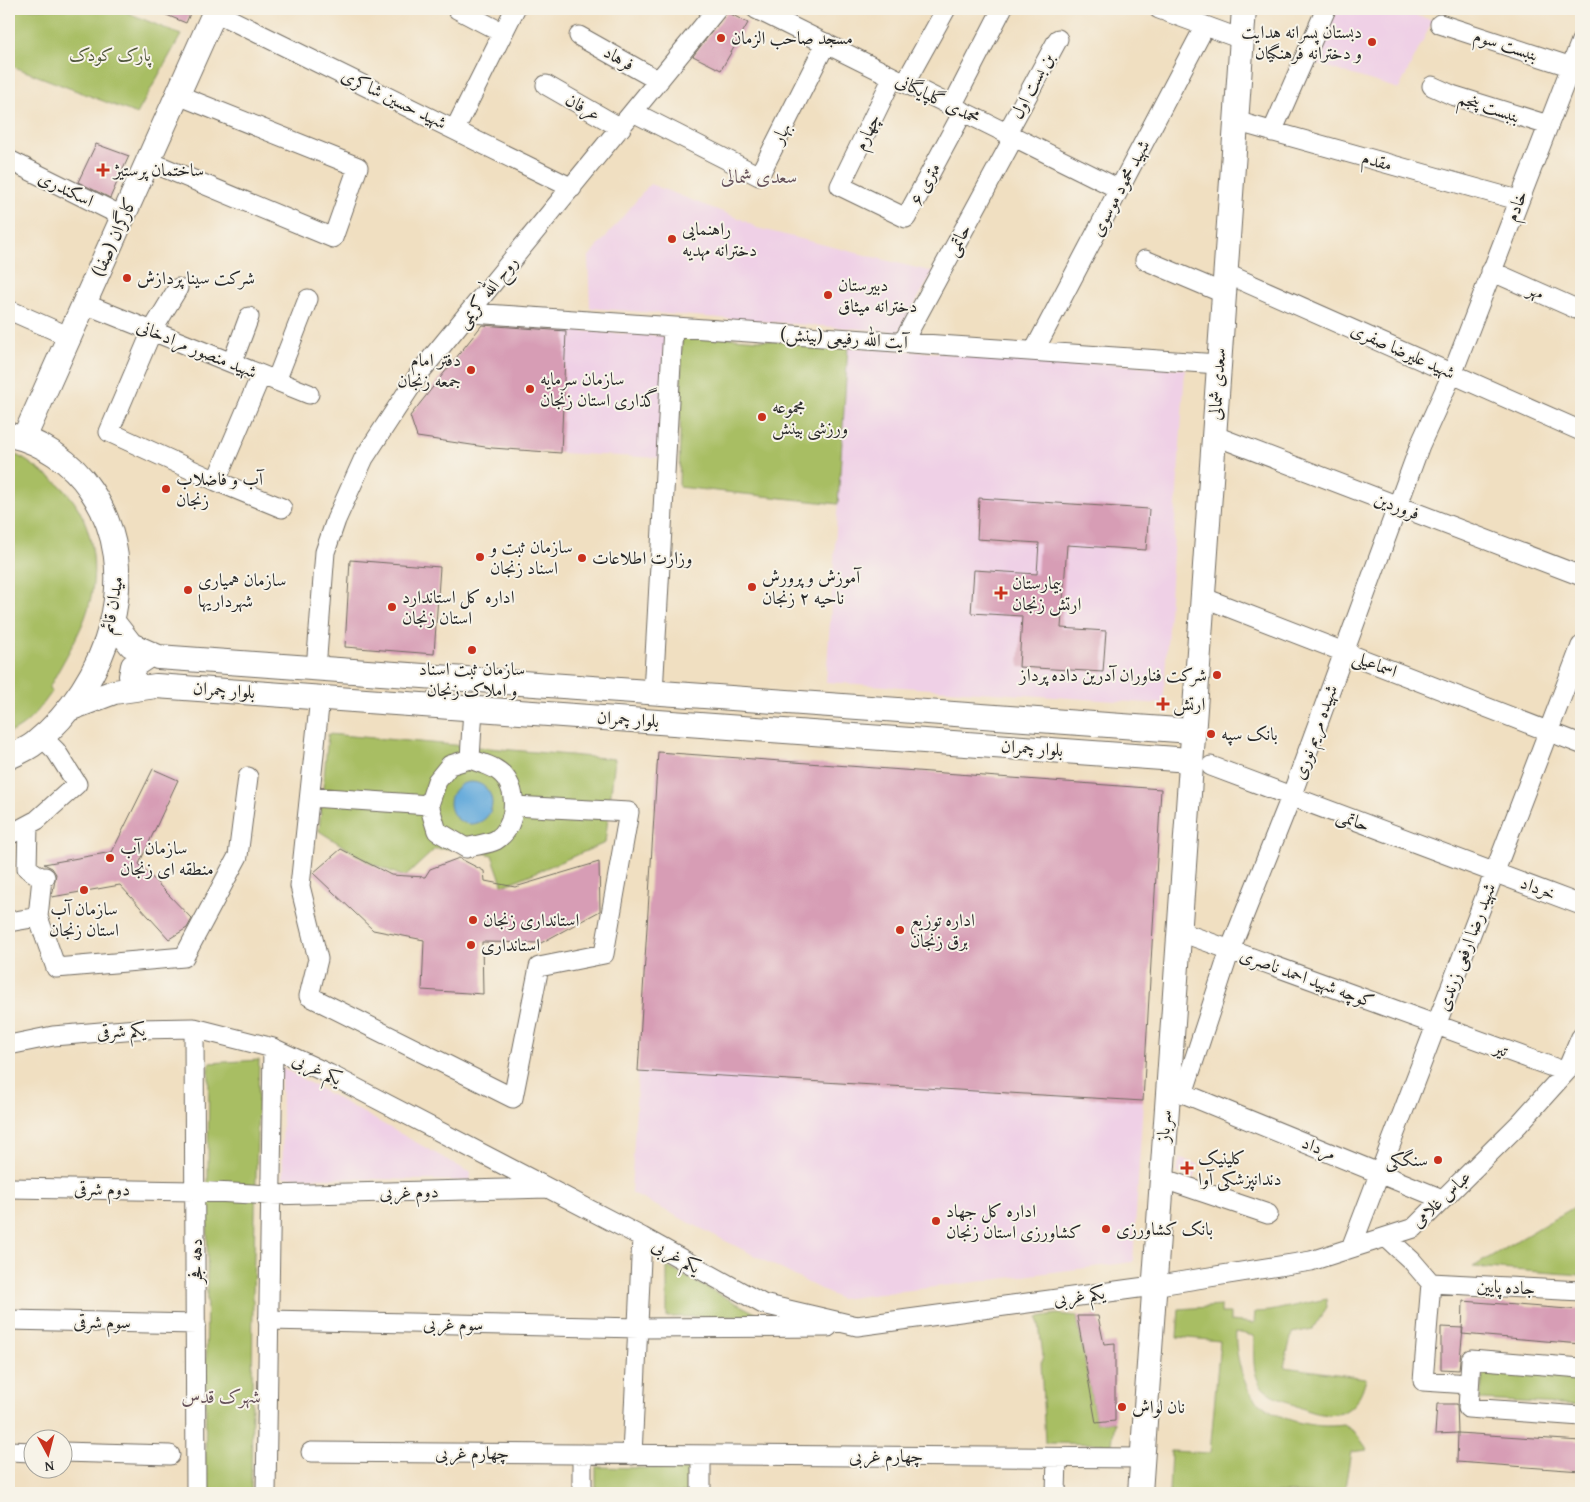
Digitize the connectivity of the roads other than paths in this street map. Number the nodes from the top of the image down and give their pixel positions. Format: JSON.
{"nodes":[{"id":1,"x":457,"y":9,"type":"edge"},
{"id":2,"x":515,"y":9,"type":"edge"},
{"id":3,"x":717,"y":9,"type":"edge"},
{"id":4,"x":756,"y":9,"type":"edge"},
{"id":5,"x":946,"y":9,"type":"edge"},
{"id":6,"x":1002,"y":9,"type":"edge"},
{"id":7,"x":1159,"y":9,"type":"edge"},
{"id":8,"x":1244,"y":9,"type":"edge"},
{"id":9,"x":1326,"y":9,"type":"edge"},
{"id":10,"x":216,"y":11,"type":"edge"},
{"id":11,"x":1440,"y":24,"type":"dead end"},
{"id":12,"x":1205,"y":26,"type":"junction"},
{"id":13,"x":503,"y":33,"type":"junction"},
{"id":14,"x":579,"y":36,"type":"dead end"},
{"id":15,"x":1058,"y":39,"type":"dead end"},
{"id":16,"x":1241,"y":39,"type":"junction"},
{"id":17,"x":1581,"y":41,"type":"edge"},
{"id":18,"x":826,"y":44,"type":"junction"},
{"id":19,"x":1576,"y":68,"type":"edge"},
{"id":20,"x":899,"y":80,"type":"junction"},
{"id":21,"x":659,"y":81,"type":"junction"},
{"id":22,"x":546,"y":85,"type":"dead end"},
{"id":23,"x":1432,"y":86,"type":"dead end"},
{"id":24,"x":178,"y":95,"type":"junction"},
{"id":25,"x":958,"y":109,"type":"junction"},
{"id":26,"x":633,"y":112,"type":"junction"},
{"id":27,"x":1235,"y":121,"type":"junction"},
{"id":28,"x":1548,"y":125,"type":"junction"},
{"id":29,"x":621,"y":128,"type":"junction"},
{"id":30,"x":455,"y":129,"type":"junction"},
{"id":31,"x":1272,"y":132,"type":"junction"},
{"id":32,"x":1010,"y":135,"type":"junction"},
{"id":33,"x":9,"y":160,"type":"edge"},
{"id":34,"x":148,"y":161,"type":"junction"},
{"id":35,"x":840,"y":186,"type":"joint"},
{"id":36,"x":572,"y":188,"type":"junction"},
{"id":37,"x":1119,"y":189,"type":"junction"},
{"id":38,"x":1518,"y":200,"type":"junction"},
{"id":39,"x":124,"y":217,"type":"junction"},
{"id":40,"x":1145,"y":260,"type":"dead end"},
{"id":41,"x":1491,"y":271,"type":"junction"},
{"id":42,"x":1224,"y":283,"type":"junction"},
{"id":43,"x":178,"y":288,"type":"dead end"},
{"id":44,"x":308,"y":299,"type":"dead end"},
{"id":45,"x":85,"y":304,"type":"junction"},
{"id":46,"x":9,"y":310,"type":"edge"},
{"id":47,"x":1581,"y":311,"type":"edge"},
{"id":48,"x":471,"y":313,"type":"junction"},
{"id":49,"x":249,"y":317,"type":"dead end"},
{"id":50,"x":673,"y":327,"type":"junction"},
{"id":51,"x":152,"y":331,"type":"junction"},
{"id":52,"x":70,"y":338,"type":"junction"},
{"id":53,"x":903,"y":342,"type":"junction"},
{"id":54,"x":1034,"y":351,"type":"junction"},
{"id":55,"x":232,"y":363,"type":"junction"},
{"id":56,"x":1218,"y":364,"type":"junction"},
{"id":57,"x":1452,"y":372,"type":"junction"},
{"id":58,"x":269,"y":378,"type":"junction"},
{"id":59,"x":308,"y":394,"type":"dead end"},
{"id":60,"x":1581,"y":431,"type":"edge"},
{"id":61,"x":1213,"y":435,"type":"junction"},
{"id":62,"x":17,"y":437,"type":"edge"},
{"id":63,"x":216,"y":481,"type":"junction"},
{"id":64,"x":1398,"y":506,"type":"junction"},
{"id":65,"x":282,"y":508,"type":"dead end"},
{"id":66,"x":1581,"y":576,"type":"edge"},
{"id":67,"x":1202,"y":597,"type":"junction"},
{"id":68,"x":113,"y":622,"type":"junction"},
{"id":69,"x":1581,"y":646,"type":"edge"},
{"id":70,"x":1344,"y":652,"type":"junction"},
{"id":71,"x":151,"y":654,"type":"junction"},
{"id":72,"x":316,"y":668,"type":"junction"},
{"id":73,"x":140,"y":688,"type":"junction"},
{"id":74,"x":653,"y":693,"type":"junction"},
{"id":75,"x":320,"y":697,"type":"junction"},
{"id":76,"x":474,"y":708,"type":"junction"},
{"id":77,"x":69,"y":709,"type":"junction"},
{"id":78,"x":651,"y":721,"type":"junction"},
{"id":79,"x":1138,"y":728,"type":"junction"},
{"id":80,"x":1192,"y":731,"type":"junction"},
{"id":81,"x":1549,"y":732,"type":"junction"},
{"id":82,"x":42,"y":737,"type":"junction"},
{"id":83,"x":1581,"y":744,"type":"edge"},
{"id":84,"x":1129,"y":755,"type":"junction"},
{"id":85,"x":9,"y":757,"type":"edge"},
{"id":86,"x":470,"y":759,"type":"junction"},
{"id":87,"x":1201,"y":763,"type":"junction"},
{"id":88,"x":248,"y":777,"type":"dead end"},
{"id":89,"x":311,"y":797,"type":"junction"},
{"id":90,"x":1291,"y":797,"type":"junction"},
{"id":91,"x":429,"y":805,"type":"junction"},
{"id":92,"x":514,"y":806,"type":"junction"},
{"id":93,"x":28,"y":825,"type":"junction"},
{"id":94,"x":9,"y":835,"type":"edge"},
{"id":95,"x":1495,"y":872,"type":"junction"},
{"id":96,"x":1581,"y":905,"type":"edge"},
{"id":97,"x":38,"y":917,"type":"junction"},
{"id":98,"x":9,"y":922,"type":"edge"},
{"id":99,"x":1178,"y":931,"type":"junction"},
{"id":100,"x":1230,"y":950,"type":"junction"},
{"id":101,"x":1436,"y":1025,"type":"junction"},
{"id":102,"x":194,"y":1028,"type":"junction"},
{"id":103,"x":1581,"y":1037,"type":"edge"},
{"id":104,"x":233,"y":1038,"type":"joint"},
{"id":105,"x":9,"y":1045,"type":"edge"},
{"id":106,"x":273,"y":1048,"type":"junction"},
{"id":107,"x":1566,"y":1072,"type":"junction"},
{"id":108,"x":1175,"y":1090,"type":"junction"},
{"id":109,"x":1379,"y":1173,"type":"junction"},
{"id":110,"x":1160,"y":1178,"type":"junction"},
{"id":111,"x":9,"y":1188,"type":"edge"},
{"id":112,"x":549,"y":1188,"type":"junction"},
{"id":113,"x":195,"y":1191,"type":"junction"},
{"id":114,"x":270,"y":1196,"type":"junction"},
{"id":115,"x":1442,"y":1199,"type":"junction"},
{"id":116,"x":1268,"y":1214,"type":"dead end"},
{"id":117,"x":642,"y":1237,"type":"junction"},
{"id":118,"x":1387,"y":1238,"type":"junction"},
{"id":119,"x":1350,"y":1248,"type":"junction"},
{"id":120,"x":1431,"y":1283,"type":"junction"},
{"id":121,"x":1153,"y":1286,"type":"junction"},
{"id":122,"x":1581,"y":1291,"type":"edge"},
{"id":123,"x":9,"y":1320,"type":"edge"},
{"id":124,"x":268,"y":1320,"type":"junction"},
{"id":125,"x":196,"y":1324,"type":"junction"},
{"id":126,"x":857,"y":1326,"type":"junction"},
{"id":127,"x":639,"y":1328,"type":"junction"},
{"id":128,"x":1581,"y":1368,"type":"edge"},
{"id":129,"x":1469,"y":1384,"type":"junction"},
{"id":130,"x":1581,"y":1416,"type":"edge"},
{"id":131,"x":9,"y":1451,"type":"edge"},
{"id":132,"x":22,"y":1452,"type":"edge"},
{"id":133,"x":72,"y":1452,"type":"edge"},
{"id":134,"x":312,"y":1452,"type":"dead end"},
{"id":135,"x":582,"y":1454,"type":"junction"},
{"id":136,"x":170,"y":1455,"type":"dead end"},
{"id":137,"x":632,"y":1455,"type":"junction"},
{"id":138,"x":701,"y":1455,"type":"junction"},
{"id":139,"x":1057,"y":1458,"type":"junction"},
{"id":140,"x":1141,"y":1458,"type":"junction"},
{"id":141,"x":196,"y":1493,"type":"edge"},
{"id":142,"x":266,"y":1493,"type":"edge"},
{"id":143,"x":582,"y":1493,"type":"edge"},
{"id":144,"x":701,"y":1493,"type":"edge"},
{"id":145,"x":1056,"y":1493,"type":"edge"},
{"id":146,"x":1140,"y":1493,"type":"edge"}],
"edges":[{"from":1,"to":13,"type":"street"},
{"from":2,"to":13,"type":"street"},
{"from":3,"to":21,"type":"street","name":"روح الله کریمی"},
{"from":4,"to":18,"type":"street","name":"محمدی گلپایگانی"},
{"from":5,"to":20,"type":"street","name":"چهارم"},
{"from":6,"to":25,"type":"street"},
{"from":7,"to":12,"type":"street"},
{"from":8,"to":16,"type":"main road","name":"سعدی شمالی"},
{"from":9,"to":31,"type":"street"},
{"from":10,"to":24,"type":"main road","name":"کارگران (صفا)"},
{"from":10,"to":30,"type":"street","name":"شهید حسین شاکری"},
{"from":11,"to":19,"type":"street","name":"بنبست سوم"},
{"from":12,"to":16,"type":"street"},
{"from":12,"to":37,"type":"street","name":"شهید محمود موسوی"},
{"from":13,"to":30,"type":"street"},
{"from":14,"to":21,"type":"street","name":"فرهاد"},
{"from":15,"to":32,"type":"street","name":"بن بست اول"},
{"from":16,"to":27,"type":"main road","name":"سعدی شمالی"},
{"from":17,"to":19,"type":"street","name":"خادم"},
{"from":18,"to":20,"type":"street","name":"محمدی گلپایگانی"},
{"from":18,"to":26,"type":"street","name":"بهار"},
{"from":19,"to":28,"type":"street","name":"خادم"},
{"from":20,"to":25,"type":"street","name":"محمدی گلپایگانی"},
{"from":20,"to":35,"type":"street","name":"چهارم"},
{"from":21,"to":26,"type":"street","name":"روح الله کریمی"},
{"from":22,"to":29,"type":"street","name":"عرفان"},
{"from":23,"to":28,"type":"street","name":"بنبست پنجم"},
{"from":24,"to":34,"type":"main road","name":"کارگران (صفا)"},
{"from":24,"to":34,"type":"street"},
{"from":25,"to":32,"type":"street","name":"محمدی گلپایگانی"},
{"from":25,"to":35,"type":"street","name":"۶ متری"},
{"from":26,"to":29,"type":"street","name":"روح الله کریمی"},
{"from":27,"to":31,"type":"street","name":"مقدم"},
{"from":27,"to":42,"type":"main road","name":"سعدی شمالی"},
{"from":28,"to":38,"type":"street","name":"خادم"},
{"from":29,"to":36,"type":"street","name":"روح الله کریمی"},
{"from":30,"to":36,"type":"street","name":"شهید حسین شاکری"},
{"from":31,"to":38,"type":"street","name":"مقدم"},
{"from":32,"to":37,"type":"street","name":"محمدی گلپایگانی"},
{"from":32,"to":53,"type":"street","name":"حاتمی"},
{"from":33,"to":39,"type":"street","name":"اسکندری"},
{"from":34,"to":39,"type":"main road","name":"کارگران (صفا)"},
{"from":36,"to":48,"type":"street","name":"روح الله کریمی"},
{"from":37,"to":54,"type":"street","name":"شهید محمود موسوی"},
{"from":38,"to":41,"type":"street","name":"خادم"},
{"from":39,"to":45,"type":"main road","name":"کارگران (صفا)"},
{"from":40,"to":42,"type":"street","name":"شهید علیرضا صفری"},
{"from":41,"to":47,"type":"street","name":"مهر"},
{"from":41,"to":57,"type":"street","name":"خادم"},
{"from":42,"to":56,"type":"main road","name":"سعدی شمالی"},
{"from":42,"to":57,"type":"street","name":"شهید علیرضا صفری"},
{"from":43,"to":51,"type":"street"},
{"from":44,"to":58,"type":"street"},
{"from":45,"to":51,"type":"street","name":"شهید منصور مرادخانی"},
{"from":45,"to":52,"type":"main road","name":"کارگران (صفا)"},
{"from":46,"to":52,"type":"street"},
{"from":48,"to":50,"type":"street","name":"آیت الله رفیعی (بینش)"},
{"from":48,"to":72,"type":"street","name":"روح الله کریمی"},
{"from":49,"to":55,"type":"street"},
{"from":50,"to":53,"type":"street","name":"آیت الله رفیعی (بینش)"},
{"from":50,"to":74,"type":"street"},
{"from":51,"to":55,"type":"street","name":"شهید منصور مرادخانی"},
{"from":51,"to":63,"type":"street"},
{"from":52,"to":62,"type":"main road","name":"کارگران (صفا)"},
{"from":53,"to":54,"type":"street","name":"آیت الله رفیعی (بینش)"},
{"from":54,"to":56,"type":"street","name":"آیت الله رفیعی (بینش)"},
{"from":55,"to":58,"type":"street","name":"شهید منصور مرادخانی"},
{"from":56,"to":61,"type":"main road","name":"سعدی شمالی"},
{"from":57,"to":60,"type":"street","name":"شهید علیرضا صفری"},
{"from":57,"to":64,"type":"street","name":"شهیده مریم نوری"},
{"from":58,"to":59,"type":"street","name":"شهید منصور مرادخانی"},
{"from":58,"to":63,"type":"street"},
{"from":61,"to":64,"type":"street","name":"فروردین"},
{"from":61,"to":67,"type":"main road","name":"سعدی شمالی"},
{"from":62,"to":68,"type":"main road","name":"میدان قائم"},
{"from":63,"to":65,"type":"street"},
{"from":64,"to":66,"type":"street","name":"فروردین"},
{"from":64,"to":70,"type":"street","name":"شهیده مریم نوری"},
{"from":67,"to":70,"type":"street","name":"اسماعیلی"},
{"from":67,"to":80,"type":"main road","name":"سعدی شمالی"},
{"from":68,"to":71,"type":"main road","name":"بلوار چمران"},
{"from":68,"to":77,"type":"main road","name":"میدان قائم"},
{"from":69,"to":81,"type":"street","name":"شهید رضا ارفعی زرندی"},
{"from":70,"to":81,"type":"street","name":"اسماعیلی"},
{"from":70,"to":90,"type":"street","name":"شهیده مریم نوری"},
{"from":71,"to":72,"type":"main road","name":"بلوار چمران"},
{"from":71,"to":73,"type":"main road"},
{"from":72,"to":74,"type":"main road","name":"بلوار چمران"},
{"from":73,"to":75,"type":"main road","name":"بلوار چمران"},
{"from":73,"to":77,"type":"main road","name":"بلوار چمران"},
{"from":74,"to":78,"type":"main road"},
{"from":74,"to":79,"type":"main road","name":"بلوار چمران"},
{"from":75,"to":76,"type":"main road","name":"بلوار چمران"},
{"from":75,"to":89,"type":"street"},
{"from":76,"to":78,"type":"main road","name":"بلوار چمران"},
{"from":76,"to":86,"type":"street"},
{"from":77,"to":82,"type":"main road","name":"میدان قائم"},
{"from":78,"to":84,"type":"main road","name":"بلوار چمران"},
{"from":79,"to":80,"type":"main road","name":"بلوار چمران"},
{"from":79,"to":84,"type":"main road"},
{"from":80,"to":87,"type":"main road","name":"سعدی شمالی"},
{"from":81,"to":83,"type":"street","name":"اسماعیلی"},
{"from":81,"to":95,"type":"street","name":"شهید رضا ارفعی زرندی"},
{"from":82,"to":85,"type":"main road","name":"میدان قائم"},
{"from":82,"to":93,"type":"street"},
{"from":84,"to":87,"type":"main road","name":"بلوار چمران"},
{"from":86,"to":91,"type":"street"},
{"from":86,"to":92,"type":"street"},
{"from":87,"to":90,"type":"street","name":"حاتمی"},
{"from":87,"to":99,"type":"main road","name":"سرباز"},
{"from":88,"to":97,"type":"street"},
{"from":89,"to":91,"type":"street"},
{"from":89,"to":92,"type":"street"},
{"from":90,"to":95,"type":"street","name":"حاتمی"},
{"from":90,"to":100,"type":"street","name":"شهیده مریم نوری"},
{"from":91,"to":92,"type":"street"},
{"from":93,"to":94,"type":"street"},
{"from":93,"to":97,"type":"street"},
{"from":95,"to":96,"type":"street","name":"خرداد"},
{"from":95,"to":101,"type":"street","name":"شهید رضا ارفعی زرندی"},
{"from":97,"to":98,"type":"street"},
{"from":99,"to":100,"type":"street","name":"کوچه شهید احمد ناصری"},
{"from":99,"to":108,"type":"main road","name":"سرباز"},
{"from":100,"to":101,"type":"street","name":"کوچه شهید احمد ناصری"},
{"from":100,"to":108,"type":"street","name":"شهیده مریم نوری"},
{"from":101,"to":107,"type":"street","name":"تیر"},
{"from":101,"to":109,"type":"street","name":"شهید رضا ارفعی زرندی"},
{"from":102,"to":104,"type":"street","name":"یکم شرقی"},
{"from":102,"to":105,"type":"street","name":"یکم شرقی"},
{"from":102,"to":113,"type":"street","name":"دهه فجر"},
{"from":103,"to":107,"type":"street","name":"عباس غلامی"},
{"from":104,"to":106,"type":"street","name":"یکم غربی"},
{"from":106,"to":112,"type":"street","name":"یکم غربی"},
{"from":106,"to":114,"type":"street"},
{"from":107,"to":115,"type":"street","name":"عباس غلامی"},
{"from":108,"to":109,"type":"street","name":"مرداد"},
{"from":108,"to":110,"type":"main road","name":"سرباز"},
{"from":109,"to":115,"type":"street","name":"مرداد"},
{"from":109,"to":119,"type":"street","name":"شهید رضا ارفعی زرندی"},
{"from":110,"to":116,"type":"street"},
{"from":110,"to":121,"type":"main road","name":"سرباز"},
{"from":111,"to":113,"type":"street","name":"دوم شرقی"},
{"from":112,"to":114,"type":"street","name":"دوم غربی"},
{"from":112,"to":117,"type":"street","name":"یکم غربی"},
{"from":113,"to":114,"type":"street","name":"دوم شرقی"},
{"from":113,"to":125,"type":"street","name":"دهه فجر"},
{"from":114,"to":124,"type":"street"},
{"from":115,"to":118,"type":"street","name":"عباس غلامی"},
{"from":117,"to":126,"type":"street","name":"یکم غربی"},
{"from":117,"to":127,"type":"street"},
{"from":118,"to":119,"type":"street","name":"عباس غلامی"},
{"from":118,"to":120,"type":"street"},
{"from":119,"to":121,"type":"street","name":"عباس غلامی"},
{"from":120,"to":122,"type":"street","name":"جاده پایین"},
{"from":120,"to":129,"type":"street"},
{"from":121,"to":126,"type":"street","name":"یکم غربی"},
{"from":121,"to":140,"type":"main road","name":"سرباز"},
{"from":123,"to":125,"type":"street","name":"سوم شرقی"},
{"from":124,"to":127,"type":"street","name":"سوم غربی"},
{"from":124,"to":142,"type":"street"},
{"from":125,"to":141,"type":"street","name":"دهه فجر"},
{"from":126,"to":127,"type":"street","name":"سوم غربی"},
{"from":127,"to":137,"type":"street"},
{"from":128,"to":129,"type":"street"},
{"from":129,"to":130,"type":"street"},
{"from":131,"to":132,"type":"street"},
{"from":133,"to":136,"type":"street"},
{"from":134,"to":135,"type":"street","name":"چهارم غربی"},
{"from":135,"to":137,"type":"street","name":"چهارم غربی"},
{"from":135,"to":143,"type":"street"},
{"from":137,"to":138,"type":"street","name":"چهارم غربی"},
{"from":138,"to":139,"type":"street","name":"چهارم غربی"},
{"from":138,"to":144,"type":"street"},
{"from":139,"to":140,"type":"street","name":"چهارم غربی"},
{"from":139,"to":145,"type":"street"},
{"from":140,"to":146,"type":"main road","name":"سرباز"}]}
